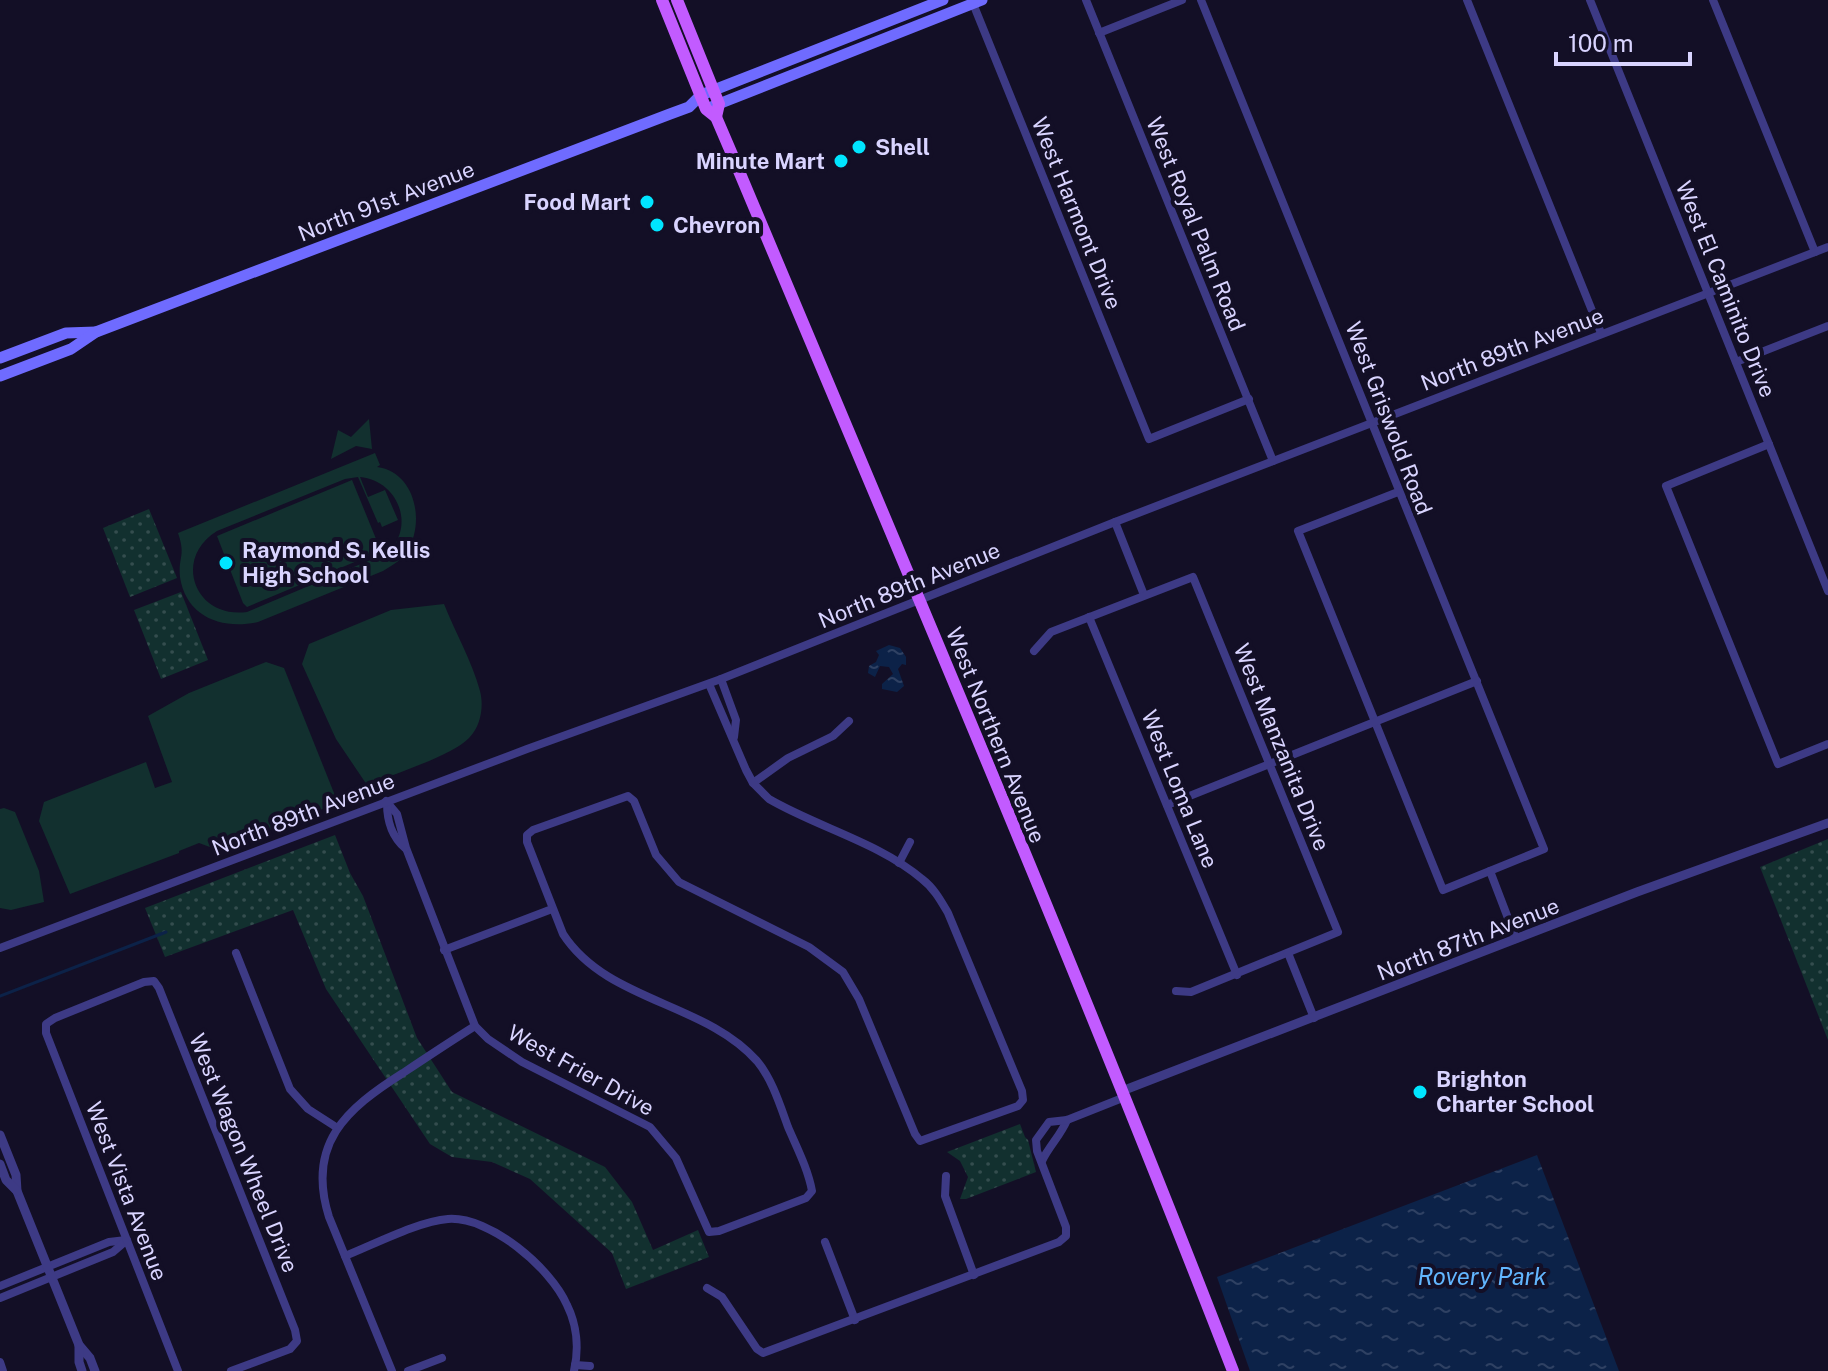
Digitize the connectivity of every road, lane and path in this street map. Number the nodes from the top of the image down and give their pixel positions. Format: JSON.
{"nodes":[{"id":1,"x":662,"y":0,"type":"edge"},
{"id":2,"x":677,"y":0,"type":"edge"},
{"id":3,"x":943,"y":0,"type":"edge"},
{"id":4,"x":1086,"y":0,"type":"edge"},
{"id":5,"x":1182,"y":0,"type":"edge"},
{"id":6,"x":1201,"y":0,"type":"edge"},
{"id":7,"x":1467,"y":0,"type":"edge"},
{"id":8,"x":1590,"y":0,"type":"edge"},
{"id":9,"x":1713,"y":0,"type":"edge"},
{"id":10,"x":975,"y":1,"type":"edge"},
{"id":11,"x":907,"y":14,"type":"junction"},
{"id":12,"x":1099,"y":33,"type":"junction"},
{"id":13,"x":836,"y":58,"type":"junction"},
{"id":14,"x":707,"y":93,"type":"junction"},
{"id":15,"x":719,"y":104,"type":"junction"},
{"id":16,"x":689,"y":107,"type":"junction"},
{"id":17,"x":711,"y":113,"type":"junction"},
{"id":18,"x":1828,"y":247,"type":"edge"},
{"id":19,"x":1815,"y":252,"type":"junction"},
{"id":20,"x":1708,"y":293,"type":"junction"},
{"id":21,"x":1828,"y":326,"type":"edge"},
{"id":22,"x":96,"y":332,"type":"junction"},
{"id":23,"x":1601,"y":333,"type":"junction"},
{"id":24,"x":0,"y":358,"type":"edge"},
{"id":25,"x":1736,"y":362,"type":"junction"},
{"id":26,"x":0,"y":376,"type":"edge"},
{"id":27,"x":1249,"y":399,"type":"junction"},
{"id":28,"x":1372,"y":423,"type":"junction"},
{"id":29,"x":1769,"y":444,"type":"junction"},
{"id":30,"x":1273,"y":461,"type":"junction"},
{"id":31,"x":1398,"y":492,"type":"junction"},
{"id":32,"x":1115,"y":522,"type":"junction"},
{"id":33,"x":1828,"y":591,"type":"edge"},
{"id":34,"x":1144,"y":595,"type":"junction"},
{"id":35,"x":919,"y":599,"type":"junction"},
{"id":36,"x":1089,"y":617,"type":"junction"},
{"id":37,"x":1034,"y":651,"type":"dead end"},
{"id":38,"x":721,"y":679,"type":"junction"},
{"id":39,"x":1477,"y":681,"type":"junction"},
{"id":40,"x":709,"y":684,"type":"junction"},
{"id":41,"x":849,"y":721,"type":"dead end"},
{"id":42,"x":1375,"y":722,"type":"junction"},
{"id":43,"x":734,"y":737,"type":"junction"},
{"id":44,"x":1828,"y":744,"type":"edge"},
{"id":45,"x":1270,"y":764,"type":"junction"},
{"id":46,"x":753,"y":783,"type":"junction"},
{"id":47,"x":386,"y":801,"type":"junction"},
{"id":48,"x":1167,"y":805,"type":"junction"},
{"id":49,"x":1828,"y":823,"type":"edge"},
{"id":50,"x":910,"y":842,"type":"dead end"},
{"id":51,"x":899,"y":863,"type":"junction"},
{"id":52,"x":1490,"y":871,"type":"junction"},
{"id":53,"x":552,"y":909,"type":"junction"},
{"id":54,"x":1516,"y":939,"type":"junction"},
{"id":55,"x":0,"y":948,"type":"edge"},
{"id":56,"x":444,"y":950,"type":"junction"},
{"id":57,"x":236,"y":953,"type":"dead end"},
{"id":58,"x":1288,"y":953,"type":"junction"},
{"id":59,"x":1237,"y":975,"type":"junction"},
{"id":60,"x":154,"y":981,"type":"joint"},
{"id":61,"x":1176,"y":991,"type":"dead end"},
{"id":62,"x":1314,"y":1018,"type":"junction"},
{"id":63,"x":475,"y":1026,"type":"junction"},
{"id":64,"x":1123,"y":1094,"type":"junction"},
{"id":65,"x":1067,"y":1120,"type":"junction"},
{"id":66,"x":336,"y":1127,"type":"junction"},
{"id":67,"x":1041,"y":1130,"type":"junction"},
{"id":68,"x":0,"y":1135,"type":"edge"},
{"id":69,"x":1053,"y":1139,"type":"junction"},
{"id":70,"x":1042,"y":1161,"type":"junction"},
{"id":71,"x":0,"y":1164,"type":"edge"},
{"id":72,"x":946,"y":1176,"type":"dead end"},
{"id":73,"x":17,"y":1191,"type":"junction"},
{"id":74,"x":127,"y":1240,"type":"junction"},
{"id":75,"x":825,"y":1242,"type":"dead end"},
{"id":76,"x":345,"y":1256,"type":"junction"},
{"id":77,"x":47,"y":1267,"type":"junction"},
{"id":78,"x":974,"y":1275,"type":"junction"},
{"id":79,"x":52,"y":1277,"type":"junction"},
{"id":80,"x":0,"y":1286,"type":"edge"},
{"id":81,"x":707,"y":1288,"type":"dead end"},
{"id":82,"x":0,"y":1298,"type":"edge"},
{"id":83,"x":855,"y":1320,"type":"junction"},
{"id":84,"x":79,"y":1345,"type":"junction"},
{"id":85,"x":442,"y":1358,"type":"dead end"},
{"id":86,"x":0,"y":1362,"type":"edge"},
{"id":87,"x":590,"y":1366,"type":"dead end"},
{"id":88,"x":574,"y":1368,"type":"edge"},
{"id":89,"x":3,"y":1371,"type":"edge"},
{"id":90,"x":82,"y":1371,"type":"edge"},
{"id":91,"x":95,"y":1371,"type":"edge"},
{"id":92,"x":178,"y":1371,"type":"edge"},
{"id":93,"x":231,"y":1371,"type":"edge"},
{"id":94,"x":392,"y":1371,"type":"edge"},
{"id":95,"x":408,"y":1371,"type":"edge"},
{"id":96,"x":1233,"y":1371,"type":"edge"}],
"edges":[{"from":1,"to":14,"type":"main road","name":"West Northern Avenue"},
{"from":2,"to":14,"type":"main road","name":"West Northern Avenue"},
{"from":3,"to":11,"type":"main road","name":"North 91st Avenue"},
{"from":4,"to":12,"type":"street","name":"West Royal Palm Road"},
{"from":5,"to":12,"type":"street"},
{"from":6,"to":28,"type":"street","name":"West Griswold Road"},
{"from":7,"to":23,"type":"street"},
{"from":8,"to":20,"type":"street","name":"West El Caminito Drive"},
{"from":9,"to":19,"type":"street"},
{"from":10,"to":13,"type":"main road"},
{"from":10,"to":27,"type":"street","name":"West Harmont Drive"},
{"from":11,"to":13,"type":"main road"},
{"from":11,"to":14,"type":"main road","name":"North 91st Avenue"},
{"from":12,"to":27,"type":"street","name":"West Royal Palm Road"},
{"from":13,"to":15,"type":"main road"},
{"from":14,"to":15,"type":"main road","name":"West Northern Avenue"},
{"from":14,"to":16,"type":"main road","name":"North 91st Avenue"},
{"from":14,"to":17,"type":"main road","name":"West Northern Avenue"},
{"from":15,"to":17,"type":"main road"},
{"from":16,"to":17,"type":"main road","name":"North 91st Avenue"},
{"from":16,"to":22,"type":"main road","name":"North 91st Avenue"},
{"from":17,"to":35,"type":"main road","name":"West Northern Avenue"},
{"from":18,"to":19,"type":"street","name":"North 89th Avenue"},
{"from":19,"to":20,"type":"street","name":"North 89th Avenue"},
{"from":20,"to":23,"type":"street","name":"North 89th Avenue"},
{"from":20,"to":25,"type":"street","name":"West El Caminito Drive"},
{"from":21,"to":25,"type":"street"},
{"from":22,"to":24,"type":"main road","name":"North 91st Avenue"},
{"from":22,"to":26,"type":"main road","name":"North 91st Avenue"},
{"from":23,"to":28,"type":"street","name":"North 89th Avenue"},
{"from":25,"to":29,"type":"street","name":"West El Caminito Drive"},
{"from":27,"to":30,"type":"street","name":"West Royal Palm Road"},
{"from":28,"to":30,"type":"street","name":"North 89th Avenue"},
{"from":28,"to":31,"type":"street","name":"West Griswold Road"},
{"from":29,"to":33,"type":"street","name":"West El Caminito Drive"},
{"from":29,"to":44,"type":"street"},
{"from":30,"to":32,"type":"street","name":"North 89th Avenue"},
{"from":31,"to":39,"type":"street","name":"West Griswold Road"},
{"from":31,"to":42,"type":"street"},
{"from":32,"to":34,"type":"street"},
{"from":32,"to":35,"type":"street","name":"North 89th Avenue"},
{"from":34,"to":36,"type":"street"},
{"from":34,"to":45,"type":"street","name":"West Manzanita Drive"},
{"from":35,"to":38,"type":"street","name":"North 89th Avenue"},
{"from":35,"to":64,"type":"main road","name":"West Northern Avenue"},
{"from":36,"to":37,"type":"street"},
{"from":36,"to":48,"type":"street","name":"West Loma Lane"},
{"from":38,"to":40,"type":"street","name":"North 89th Avenue"},
{"from":38,"to":43,"type":"street"},
{"from":39,"to":42,"type":"street"},
{"from":39,"to":52,"type":"street","name":"West Griswold Road"},
{"from":40,"to":43,"type":"street"},
{"from":40,"to":47,"type":"street","name":"North 89th Avenue"},
{"from":41,"to":46,"type":"street"},
{"from":42,"to":45,"type":"street"},
{"from":42,"to":52,"type":"street"},
{"from":43,"to":46,"type":"street"},
{"from":45,"to":48,"type":"street"},
{"from":45,"to":58,"type":"street","name":"West Manzanita Drive"},
{"from":46,"to":51,"type":"street"},
{"from":47,"to":55,"type":"street","name":"North 89th Avenue"},
{"from":47,"to":56,"type":"street","name":"West Frier Drive"},
{"from":48,"to":59,"type":"street","name":"West Loma Lane"},
{"from":49,"to":54,"type":"street","name":"North 87th Avenue"},
{"from":50,"to":51,"type":"street"},
{"from":51,"to":53,"type":"street"},
{"from":52,"to":54,"type":"street"},
{"from":53,"to":56,"type":"street"},
{"from":53,"to":63,"type":"street","name":"West Frier Drive"},
{"from":54,"to":62,"type":"street","name":"North 87th Avenue"},
{"from":56,"to":63,"type":"street","name":"West Frier Drive"},
{"from":57,"to":66,"type":"street"},
{"from":58,"to":59,"type":"street"},
{"from":58,"to":62,"type":"street"},
{"from":59,"to":61,"type":"street"},
{"from":60,"to":74,"type":"street","name":"West Vista Avenue"},
{"from":60,"to":93,"type":"street","name":"West Wagon Wheel Drive"},
{"from":62,"to":64,"type":"street","name":"North 87th Avenue"},
{"from":63,"to":66,"type":"street"},
{"from":64,"to":65,"type":"street","name":"North 87th Avenue"},
{"from":64,"to":96,"type":"main road","name":"West Northern Avenue"},
{"from":65,"to":67,"type":"street","name":"North 87th Avenue"},
{"from":65,"to":69,"type":"street"},
{"from":66,"to":76,"type":"street"},
{"from":67,"to":69,"type":"street"},
{"from":67,"to":70,"type":"street"},
{"from":68,"to":73,"type":"street"},
{"from":69,"to":70,"type":"street"},
{"from":70,"to":78,"type":"street"},
{"from":71,"to":73,"type":"street"},
{"from":72,"to":78,"type":"street"},
{"from":73,"to":77,"type":"street"},
{"from":74,"to":77,"type":"street"},
{"from":74,"to":79,"type":"street"},
{"from":74,"to":92,"type":"street","name":"West Vista Avenue"},
{"from":75,"to":83,"type":"street"},
{"from":76,"to":88,"type":"street"},
{"from":76,"to":94,"type":"street"},
{"from":77,"to":79,"type":"street"},
{"from":77,"to":80,"type":"street"},
{"from":78,"to":83,"type":"street"},
{"from":79,"to":82,"type":"street"},
{"from":79,"to":84,"type":"street"},
{"from":81,"to":83,"type":"street"},
{"from":84,"to":90,"type":"street"},
{"from":84,"to":91,"type":"street"},
{"from":85,"to":95,"type":"street"},
{"from":86,"to":89,"type":"street"},
{"from":87,"to":88,"type":"street"}]}
